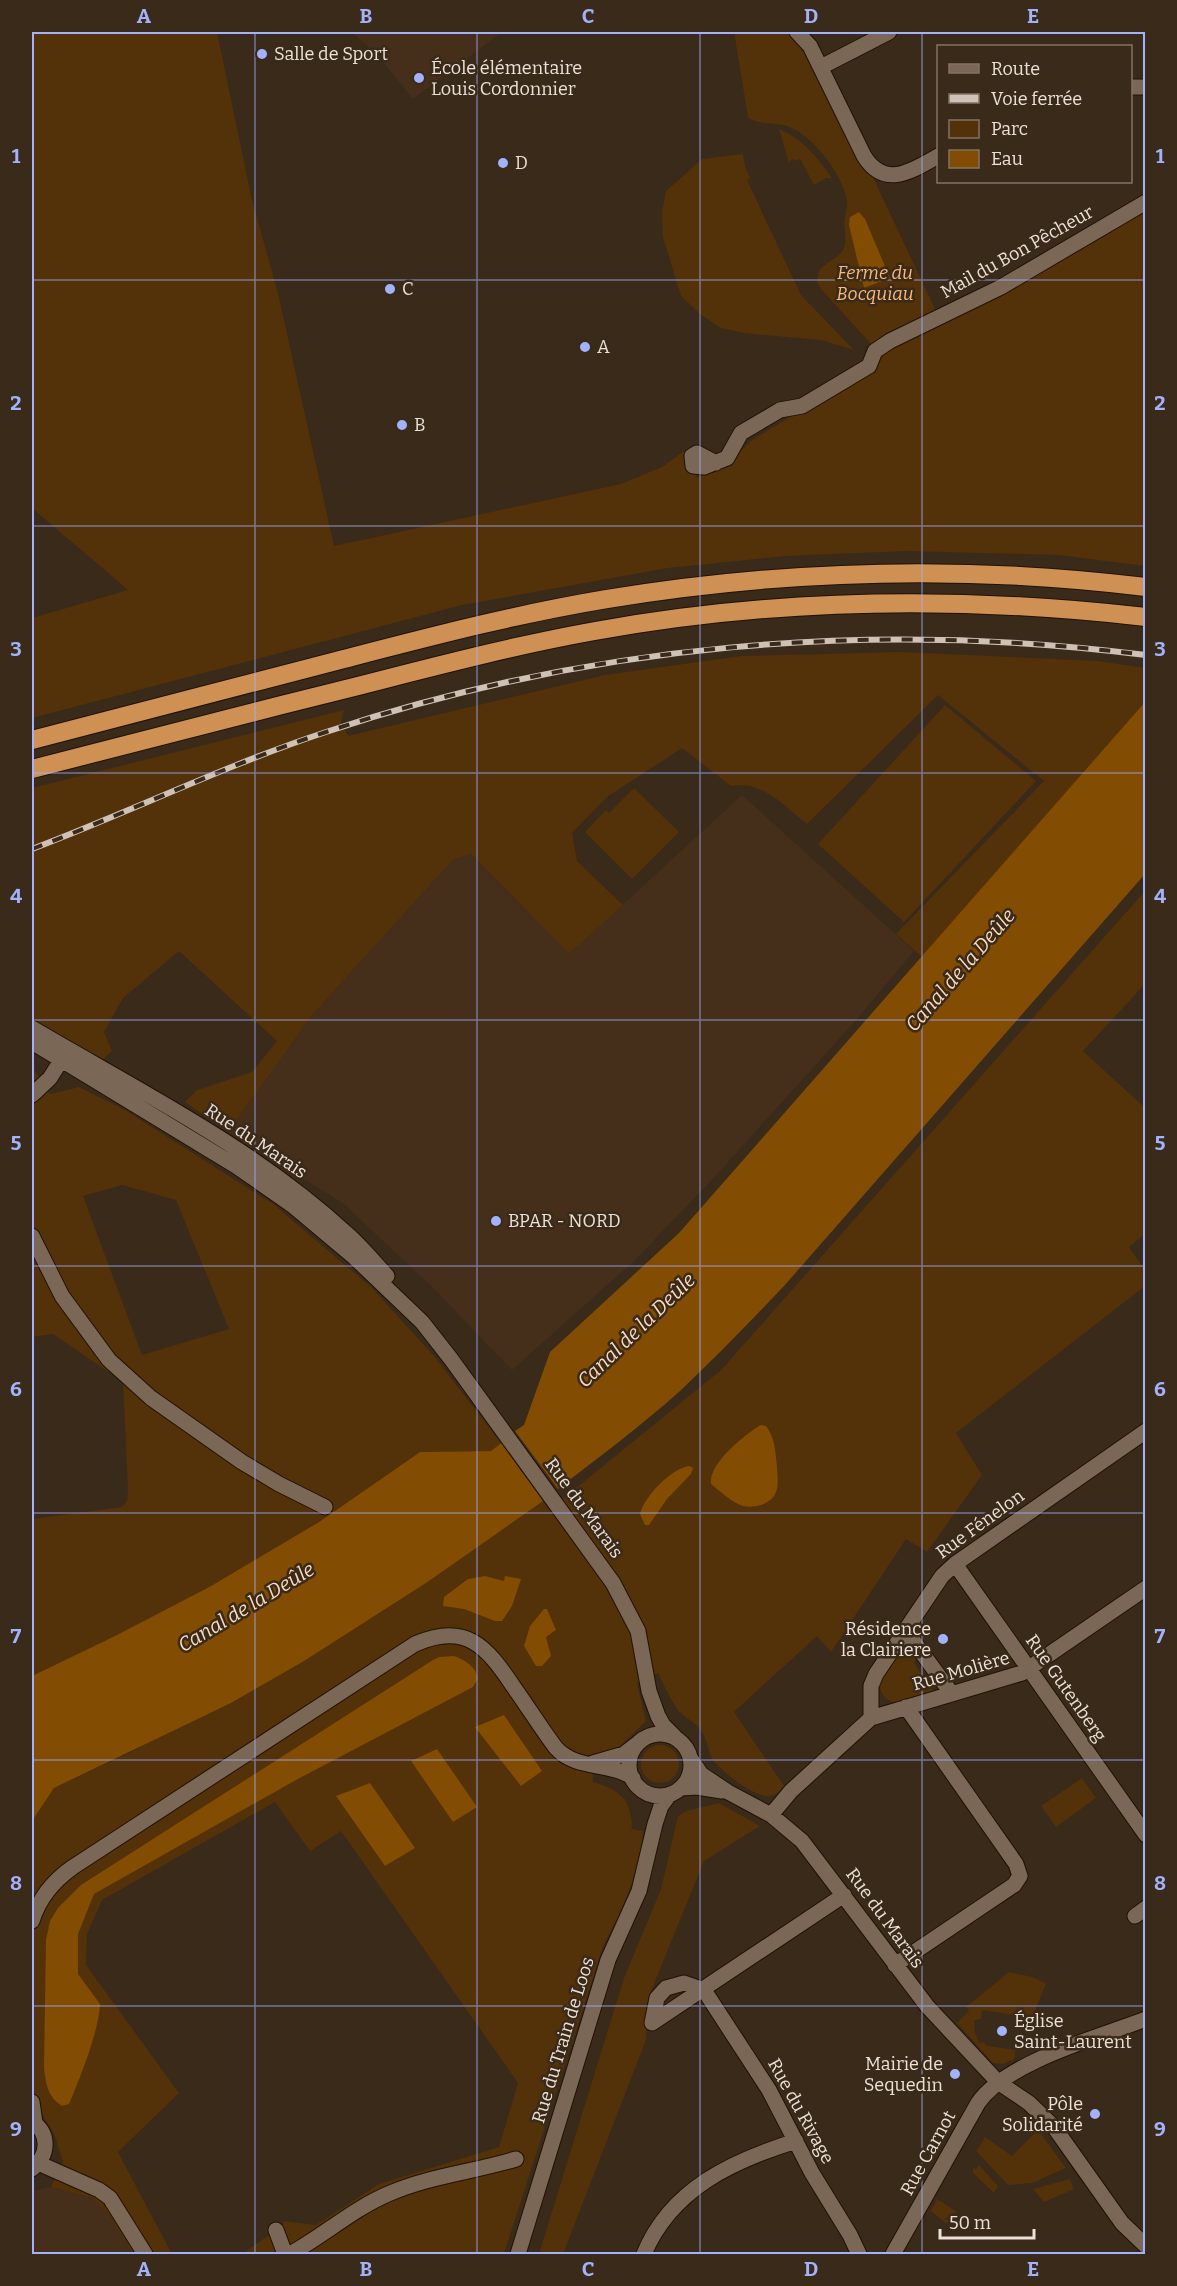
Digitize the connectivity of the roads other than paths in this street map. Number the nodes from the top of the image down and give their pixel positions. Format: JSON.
{"nodes":[{"id":1,"x":797,"y":32,"type":"edge"},
{"id":2,"x":889,"y":32,"type":"edge"},
{"id":3,"x":821,"y":68,"type":"junction"},
{"id":4,"x":937,"y":157,"type":"edge"},
{"id":5,"x":1146,"y":202,"type":"edge"},
{"id":6,"x":716,"y":463,"type":"dead end"},
{"id":7,"x":1146,"y":587,"type":"edge"},
{"id":8,"x":1146,"y":617,"type":"edge"},
{"id":9,"x":32,"y":740,"type":"edge"},
{"id":10,"x":32,"y":769,"type":"edge"},
{"id":11,"x":32,"y":1028,"type":"edge"},
{"id":12,"x":32,"y":1042,"type":"edge"},
{"id":13,"x":65,"y":1055,"type":"junction"},
{"id":14,"x":32,"y":1095,"type":"edge"},
{"id":15,"x":32,"y":1236,"type":"edge"},
{"id":16,"x":1146,"y":1431,"type":"edge"},
{"id":17,"x":325,"y":1507,"type":"dead end"},
{"id":18,"x":955,"y":1564,"type":"junction"},
{"id":19,"x":1146,"y":1588,"type":"edge"},
{"id":20,"x":906,"y":1630,"type":"junction"},
{"id":21,"x":1029,"y":1670,"type":"junction"},
{"id":22,"x":952,"y":1694,"type":"junction"},
{"id":23,"x":649,"y":1698,"type":"junction"},
{"id":24,"x":906,"y":1707,"type":"junction"},
{"id":25,"x":871,"y":1718,"type":"junction"},
{"id":26,"x":675,"y":1737,"type":"junction"},
{"id":27,"x":640,"y":1741,"type":"junction"},
{"id":28,"x":691,"y":1759,"type":"junction"},
{"id":29,"x":587,"y":1765,"type":"junction"},
{"id":30,"x":635,"y":1782,"type":"junction"},
{"id":31,"x":675,"y":1791,"type":"junction"},
{"id":32,"x":728,"y":1792,"type":"junction"},
{"id":33,"x":771,"y":1815,"type":"junction"},
{"id":34,"x":1146,"y":1835,"type":"edge"},
{"id":35,"x":650,"y":1840,"type":"junction"},
{"id":36,"x":844,"y":1895,"type":"junction"},
{"id":37,"x":32,"y":1921,"type":"edge"},
{"id":38,"x":895,"y":1965,"type":"junction"},
{"id":39,"x":1146,"y":2019,"type":"edge"},
{"id":40,"x":998,"y":2082,"type":"junction"},
{"id":41,"x":32,"y":2102,"type":"edge"},
{"id":42,"x":33,"y":2122,"type":"edge"},
{"id":43,"x":796,"y":2141,"type":"junction"},
{"id":44,"x":516,"y":2159,"type":"dead end"},
{"id":45,"x":35,"y":2166,"type":"edge"},
{"id":46,"x":276,"y":2230,"type":"dead end"},
{"id":47,"x":1146,"y":2246,"type":"edge"},
{"id":48,"x":896,"y":2252,"type":"edge"},
{"id":49,"x":145,"y":2254,"type":"edge"},
{"id":50,"x":285,"y":2254,"type":"edge"},
{"id":51,"x":290,"y":2254,"type":"edge"},
{"id":52,"x":518,"y":2254,"type":"edge"},
{"id":53,"x":644,"y":2254,"type":"edge"},
{"id":54,"x":859,"y":2254,"type":"edge"}],
"edges":[{"from":1,"to":3,"type":"street"},
{"from":2,"to":3,"type":"street"},
{"from":3,"to":4,"type":"street"},
{"from":5,"to":6,"type":"street","name":"Mail du Bon Pêcheur"},
{"from":7,"to":9,"type":"highway"},
{"from":8,"to":10,"type":"highway"},
{"from":11,"to":13,"type":"street"},
{"from":12,"to":13,"type":"street"},
{"from":13,"to":14,"type":"street"},
{"from":13,"to":23,"type":"street","name":"Rue du Marais"},
{"from":15,"to":17,"type":"street"},
{"from":16,"to":18,"type":"street","name":"Rue Fénelon"},
{"from":18,"to":20,"type":"street","name":"Rue Fénelon"},
{"from":18,"to":21,"type":"street","name":"Rue Gutenberg"},
{"from":19,"to":21,"type":"street","name":"Rue Molière"},
{"from":20,"to":22,"type":"street"},
{"from":20,"to":25,"type":"street","name":"Rue Fénelon"},
{"from":21,"to":22,"type":"street","name":"Rue Molière"},
{"from":21,"to":34,"type":"street","name":"Rue Gutenberg"},
{"from":22,"to":24,"type":"street","name":"Rue Molière"},
{"from":23,"to":26,"type":"street","name":"Rue du Marais"},
{"from":23,"to":27,"type":"street","name":"Rue du Marais"},
{"from":24,"to":25,"type":"street","name":"Rue Molière"},
{"from":24,"to":38,"type":"street"},
{"from":25,"to":33,"type":"street"},
{"from":26,"to":27,"type":"street"},
{"from":26,"to":28,"type":"street"},
{"from":27,"to":29,"type":"street"},
{"from":27,"to":30,"type":"street"},
{"from":28,"to":31,"type":"street"},
{"from":28,"to":32,"type":"street","name":"Rue du Marais"},
{"from":29,"to":30,"type":"street"},
{"from":29,"to":37,"type":"street"},
{"from":30,"to":31,"type":"street"},
{"from":30,"to":35,"type":"street","name":"Rue du Train de Loos"},
{"from":31,"to":32,"type":"street","name":"Rue du Marais"},
{"from":31,"to":35,"type":"street","name":"Rue du Train de Loos"},
{"from":32,"to":33,"type":"street","name":"Rue du Marais"},
{"from":33,"to":36,"type":"street","name":"Rue du Marais"},
{"from":35,"to":52,"type":"street","name":"Rue du Train de Loos"},
{"from":36,"to":38,"type":"street","name":"Rue du Marais"},
{"from":36,"to":43,"type":"street","name":"Rue du Rivage"},
{"from":38,"to":40,"type":"street","name":"Rue du Marais"},
{"from":39,"to":40,"type":"street","name":"Rue Carnot"},
{"from":40,"to":47,"type":"street","name":"Rue du Marais"},
{"from":40,"to":48,"type":"street","name":"Rue Carnot"},
{"from":41,"to":42,"type":"street"},
{"from":42,"to":45,"type":"street"},
{"from":43,"to":53,"type":"street"},
{"from":43,"to":54,"type":"street","name":"Rue du Rivage"},
{"from":44,"to":51,"type":"street"},
{"from":45,"to":49,"type":"street"},
{"from":46,"to":50,"type":"street"}]}
